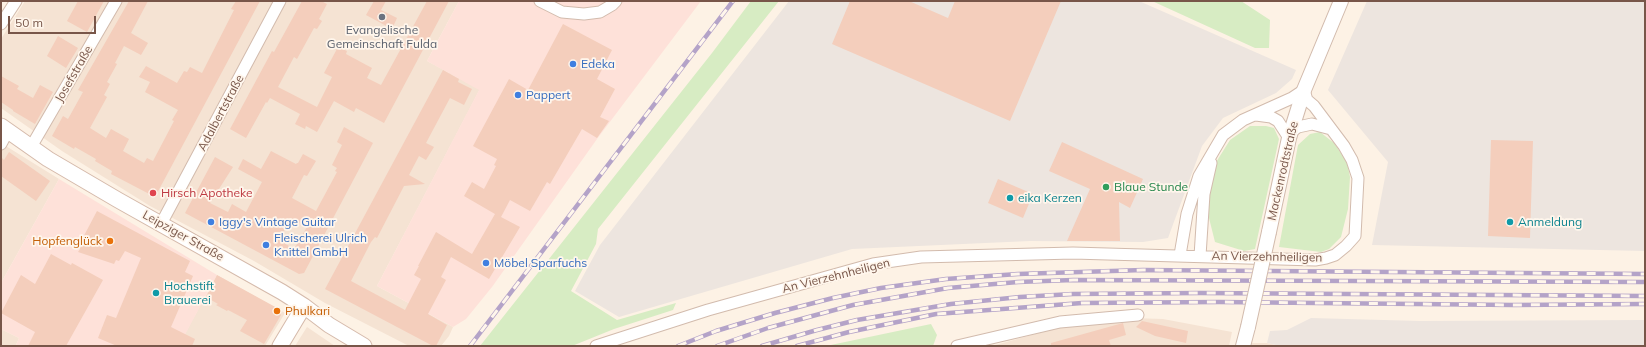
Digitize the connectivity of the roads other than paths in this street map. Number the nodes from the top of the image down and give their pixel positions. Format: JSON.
{"nodes":[{"id":1,"x":16,"y":1,"type":"edge"},
{"id":2,"x":116,"y":1,"type":"edge"},
{"id":3,"x":280,"y":1,"type":"edge"},
{"id":4,"x":540,"y":1,"type":"edge"},
{"id":5,"x":616,"y":1,"type":"edge"},
{"id":6,"x":1341,"y":1,"type":"edge"},
{"id":7,"x":1,"y":24,"type":"edge"},
{"id":8,"x":1304,"y":90,"type":"junction"},
{"id":9,"x":1255,"y":115,"type":"junction"},
{"id":10,"x":1331,"y":128,"type":"junction"},
{"id":11,"x":3,"y":134,"type":"edge"},
{"id":12,"x":1290,"y":135,"type":"junction"},
{"id":13,"x":31,"y":147,"type":"junction"},
{"id":14,"x":1213,"y":152,"type":"junction"},
{"id":15,"x":161,"y":224,"type":"junction"},
{"id":16,"x":1180,"y":255,"type":"junction"},
{"id":17,"x":1200,"y":256,"type":"junction"},
{"id":18,"x":304,"y":306,"type":"junction"},
{"id":19,"x":1138,"y":315,"type":"dead end"},
{"id":20,"x":280,"y":346,"type":"edge"},
{"id":21,"x":364,"y":346,"type":"edge"},
{"id":22,"x":596,"y":346,"type":"edge"},
{"id":23,"x":957,"y":346,"type":"edge"},
{"id":24,"x":1243,"y":346,"type":"edge"}],
"edges":[{"from":1,"to":7,"type":"street"},
{"from":2,"to":13,"type":"street","name":"Josefstraße"},
{"from":3,"to":15,"type":"street","name":"Adalbertstraße"},
{"from":4,"to":5,"type":"street"},
{"from":6,"to":8,"type":"street","name":"Mackenrodtstraße"},
{"from":8,"to":9,"type":"street","name":"An Vierzehnheiligen"},
{"from":8,"to":10,"type":"street","name":"An Vierzehnheiligen"},
{"from":8,"to":12,"type":"street","name":"Mackenrodtstraße"},
{"from":9,"to":12,"type":"street"},
{"from":9,"to":14,"type":"street","name":"An Vierzehnheiligen"},
{"from":10,"to":12,"type":"street"},
{"from":10,"to":17,"type":"street","name":"An Vierzehnheiligen"},
{"from":11,"to":13,"type":"main road","name":"Leipziger Straße"},
{"from":12,"to":24,"type":"street","name":"Mackenrodtstraße","bridge":true},
{"from":13,"to":15,"type":"main road","name":"Leipziger Straße"},
{"from":14,"to":16,"type":"street","name":"An Vierzehnheiligen"},
{"from":14,"to":17,"type":"street","name":"An Vierzehnheiligen"},
{"from":15,"to":18,"type":"main road","name":"Leipziger Straße"},
{"from":16,"to":17,"type":"street","name":"An Vierzehnheiligen"},
{"from":16,"to":22,"type":"street","name":"An Vierzehnheiligen"},
{"from":18,"to":20,"type":"main road"},
{"from":18,"to":21,"type":"main road","name":"Leipziger Straße"},
{"from":19,"to":23,"type":"street"}]}
